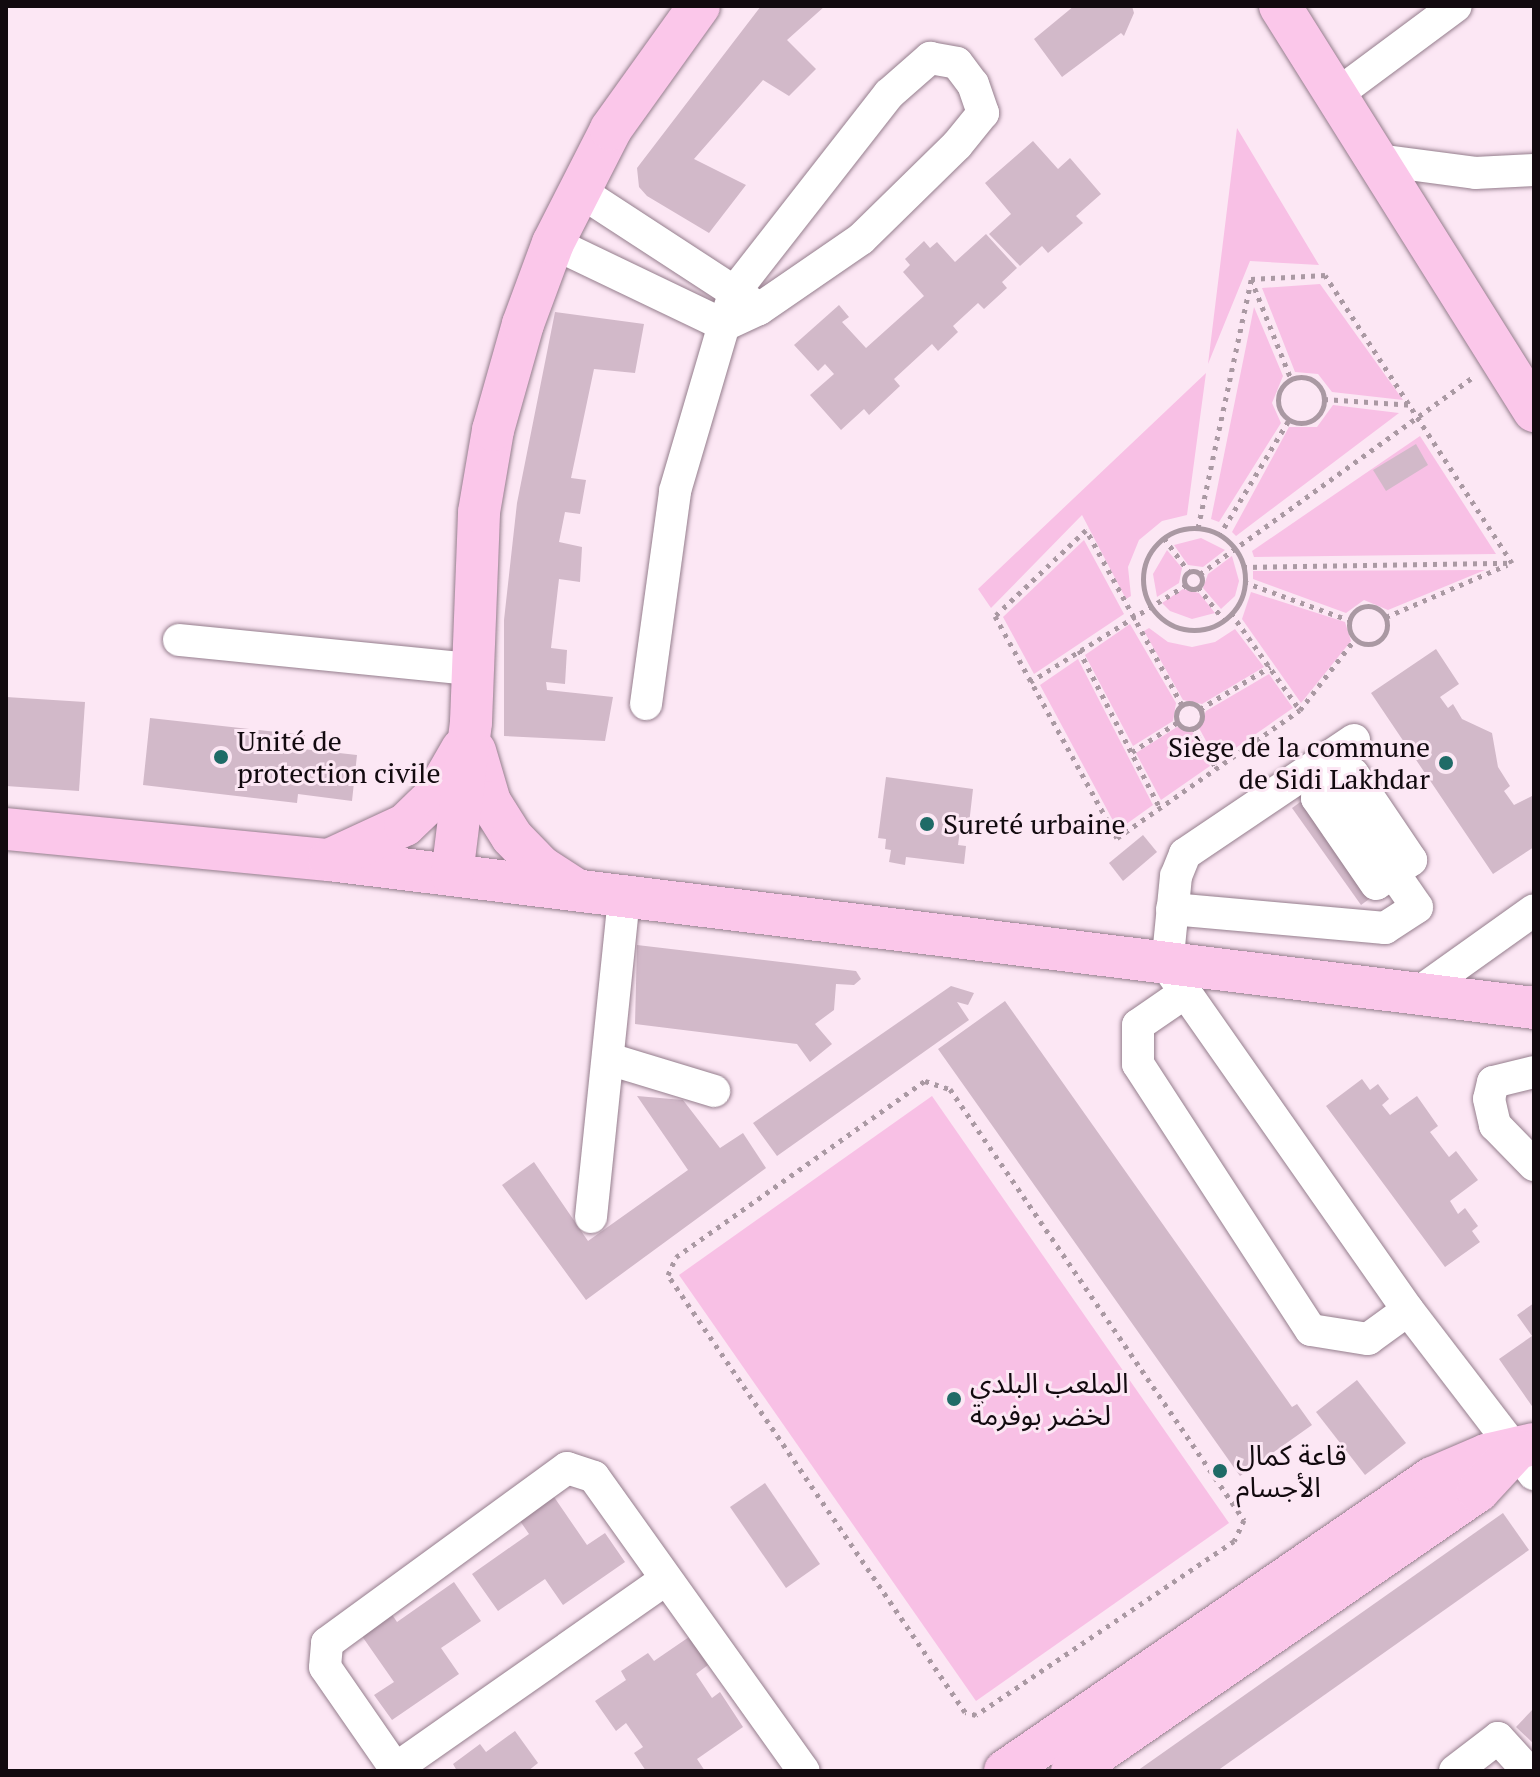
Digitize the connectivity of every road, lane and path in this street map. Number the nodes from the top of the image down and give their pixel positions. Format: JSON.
{"nodes":[{"id":1,"x":699,"y":6,"type":"edge"},
{"id":2,"x":1280,"y":6,"type":"edge"},
{"id":3,"x":1456,"y":6,"type":"edge"},
{"id":4,"x":1336,"y":95,"type":"junction"},
{"id":5,"x":1378,"y":160,"type":"junction"},
{"id":6,"x":1534,"y":170,"type":"edge"},
{"id":7,"x":578,"y":190,"type":"junction"},
{"id":8,"x":553,"y":243,"type":"junction"},
{"id":9,"x":1251,"y":279,"type":"junction"},
{"id":10,"x":747,"y":300,"type":"junction"},
{"id":11,"x":724,"y":325,"type":"junction"},
{"id":12,"x":1499,"y":358,"type":"junction"},
{"id":13,"x":1291,"y":379,"type":"junction"},
{"id":14,"x":1324,"y":399,"type":"junction"},
{"id":15,"x":1414,"y":405,"type":"junction"},
{"id":16,"x":1534,"y":411,"type":"edge"},
{"id":17,"x":1420,"y":415,"type":"junction"},
{"id":18,"x":1289,"y":420,"type":"junction"},
{"id":19,"x":1198,"y":529,"type":"junction"},
{"id":20,"x":1219,"y":536,"type":"junction"},
{"id":21,"x":1164,"y":538,"type":"junction"},
{"id":22,"x":1235,"y":549,"type":"junction"},
{"id":23,"x":1512,"y":563,"type":"junction"},
{"id":24,"x":1243,"y":567,"type":"junction"},
{"id":25,"x":1189,"y":572,"type":"junction"},
{"id":26,"x":1200,"y":574,"type":"junction"},
{"id":27,"x":1244,"y":582,"type":"junction"},
{"id":28,"x":1186,"y":585,"type":"junction"},
{"id":29,"x":1198,"y":587,"type":"junction"},
{"id":30,"x":1151,"y":604,"type":"junction"},
{"id":31,"x":1231,"y":613,"type":"junction"},
{"id":32,"x":1131,"y":617,"type":"junction"},
{"id":33,"x":1386,"y":617,"type":"junction"},
{"id":34,"x":1224,"y":620,"type":"junction"},
{"id":35,"x":1349,"y":620,"type":"junction"},
{"id":36,"x":1355,"y":639,"type":"junction"},
{"id":37,"x":179,"y":640,"type":"dead end"},
{"id":38,"x":1079,"y":650,"type":"junction"},
{"id":39,"x":1270,"y":667,"type":"junction"},
{"id":40,"x":472,"y":669,"type":"junction"},
{"id":41,"x":1030,"y":682,"type":"junction"},
{"id":42,"x":646,"y":704,"type":"dead end"},
{"id":43,"x":1182,"y":705,"type":"junction"},
{"id":44,"x":1200,"y":709,"type":"junction"},
{"id":45,"x":1300,"y":710,"type":"junction"},
{"id":46,"x":471,"y":722,"type":"junction"},
{"id":47,"x":1178,"y":722,"type":"junction"},
{"id":48,"x":1193,"y":727,"type":"junction"},
{"id":49,"x":1354,"y":740,"type":"dead end"},
{"id":50,"x":1132,"y":752,"type":"junction"},
{"id":51,"x":1216,"y":768,"type":"junction"},
{"id":52,"x":1326,"y":776,"type":"junction"},
{"id":53,"x":1160,"y":808,"type":"junction"},
{"id":54,"x":6,"y":829,"type":"edge"},
{"id":55,"x":329,"y":860,"type":"junction"},
{"id":56,"x":1393,"y":872,"type":"junction"},
{"id":57,"x":452,"y":875,"type":"junction"},
{"id":58,"x":576,"y":890,"type":"junction"},
{"id":59,"x":624,"y":895,"type":"junction"},
{"id":60,"x":1172,"y":909,"type":"junction"},
{"id":61,"x":1534,"y":910,"type":"edge"},
{"id":62,"x":1176,"y":979,"type":"junction"},
{"id":63,"x":1415,"y":995,"type":"junction"},
{"id":64,"x":1534,"y":1008,"type":"edge"},
{"id":65,"x":609,"y":1059,"type":"junction"},
{"id":66,"x":1534,"y":1072,"type":"edge"},
{"id":67,"x":915,"y":1086,"type":"joint"},
{"id":68,"x":714,"y":1091,"type":"dead end"},
{"id":69,"x":1534,"y":1165,"type":"edge"},
{"id":70,"x":591,"y":1217,"type":"dead end"},
{"id":71,"x":1408,"y":1310,"type":"junction"},
{"id":72,"x":1528,"y":1456,"type":"edge"},
{"id":73,"x":666,"y":1579,"type":"junction"},
{"id":74,"x":396,"y":1770,"type":"edge"},
{"id":75,"x":804,"y":1771,"type":"edge"},
{"id":76,"x":1005,"y":1771,"type":"edge"},
{"id":77,"x":1072,"y":1771,"type":"edge"},
{"id":78,"x":1455,"y":1771,"type":"edge"},
{"id":79,"x":1528,"y":1771,"type":"edge"}],
"edges":[{"from":1,"to":7,"type":"main road"},
{"from":2,"to":4,"type":"main road"},
{"from":3,"to":4,"type":"street"},
{"from":4,"to":5,"type":"main road"},
{"from":5,"to":6,"type":"street"},
{"from":5,"to":12,"type":"main road"},
{"from":7,"to":8,"type":"main road"},
{"from":7,"to":10,"type":"street"},
{"from":8,"to":11,"type":"street"},
{"from":8,"to":40,"type":"main road"},
{"from":9,"to":13,"type":"path"},
{"from":9,"to":15,"type":"path"},
{"from":9,"to":19,"type":"path"},
{"from":10,"to":10,"type":"street"},
{"from":10,"to":11,"type":"street"},
{"from":11,"to":42,"type":"street"},
{"from":12,"to":16,"type":"main road"},
{"from":12,"to":17,"type":"path"},
{"from":13,"to":14,"type":"path"},
{"from":13,"to":18,"type":"path"},
{"from":14,"to":15,"type":"path"},
{"from":14,"to":18,"type":"path"},
{"from":15,"to":17,"type":"path"},
{"from":17,"to":22,"type":"path"},
{"from":17,"to":23,"type":"path"},
{"from":18,"to":20,"type":"path"},
{"from":19,"to":20,"type":"path"},
{"from":19,"to":21,"type":"path"},
{"from":20,"to":22,"type":"path"},
{"from":21,"to":25,"type":"path"},
{"from":21,"to":30,"type":"path"},
{"from":22,"to":24,"type":"path"},
{"from":22,"to":26,"type":"path"},
{"from":23,"to":24,"type":"path"},
{"from":23,"to":33,"type":"path"},
{"from":24,"to":27,"type":"path"},
{"from":25,"to":26,"type":"path"},
{"from":25,"to":28,"type":"path"},
{"from":26,"to":29,"type":"path"},
{"from":27,"to":31,"type":"path"},
{"from":27,"to":35,"type":"path"},
{"from":28,"to":29,"type":"path"},
{"from":28,"to":30,"type":"path"},
{"from":29,"to":34,"type":"path"},
{"from":30,"to":32,"type":"path"},
{"from":30,"to":34,"type":"path"},
{"from":31,"to":34,"type":"path"},
{"from":31,"to":39,"type":"path"},
{"from":32,"to":38,"type":"path"},
{"from":32,"to":41,"type":"path"},
{"from":32,"to":43,"type":"path"},
{"from":33,"to":35,"type":"path"},
{"from":33,"to":36,"type":"path"},
{"from":35,"to":36,"type":"path"},
{"from":36,"to":45,"type":"path"},
{"from":37,"to":40,"type":"street"},
{"from":38,"to":41,"type":"path"},
{"from":38,"to":50,"type":"path"},
{"from":39,"to":44,"type":"path"},
{"from":39,"to":45,"type":"path"},
{"from":40,"to":46,"type":"main road"},
{"from":41,"to":53,"type":"path"},
{"from":43,"to":44,"type":"path"},
{"from":43,"to":47,"type":"path"},
{"from":44,"to":48,"type":"path"},
{"from":45,"to":51,"type":"path"},
{"from":46,"to":55,"type":"main road"},
{"from":46,"to":57,"type":"main road"},
{"from":46,"to":58,"type":"main road"},
{"from":47,"to":48,"type":"path"},
{"from":47,"to":50,"type":"path"},
{"from":48,"to":51,"type":"path"},
{"from":49,"to":52,"type":"street"},
{"from":50,"to":53,"type":"path"},
{"from":51,"to":53,"type":"path"},
{"from":52,"to":56,"type":"street"},
{"from":52,"to":56,"type":"street"},
{"from":52,"to":60,"type":"street"},
{"from":54,"to":55,"type":"main road"},
{"from":55,"to":57,"type":"main road"},
{"from":56,"to":60,"type":"street"},
{"from":57,"to":58,"type":"main road"},
{"from":58,"to":59,"type":"main road"},
{"from":59,"to":62,"type":"main road"},
{"from":59,"to":65,"type":"street"},
{"from":60,"to":62,"type":"street"},
{"from":61,"to":63,"type":"street"},
{"from":62,"to":63,"type":"main road"},
{"from":62,"to":71,"type":"street"},
{"from":62,"to":71,"type":"street"},
{"from":63,"to":64,"type":"main road"},
{"from":65,"to":68,"type":"street"},
{"from":65,"to":70,"type":"street"},
{"from":66,"to":69,"type":"street"},
{"from":67,"to":67,"type":"path"},
{"from":71,"to":72,"type":"street"},
{"from":72,"to":76,"type":"main road"},
{"from":72,"to":77,"type":"main road"},
{"from":73,"to":74,"type":"street"},
{"from":73,"to":74,"type":"street"},
{"from":73,"to":75,"type":"street"},
{"from":78,"to":79,"type":"street"}]}
